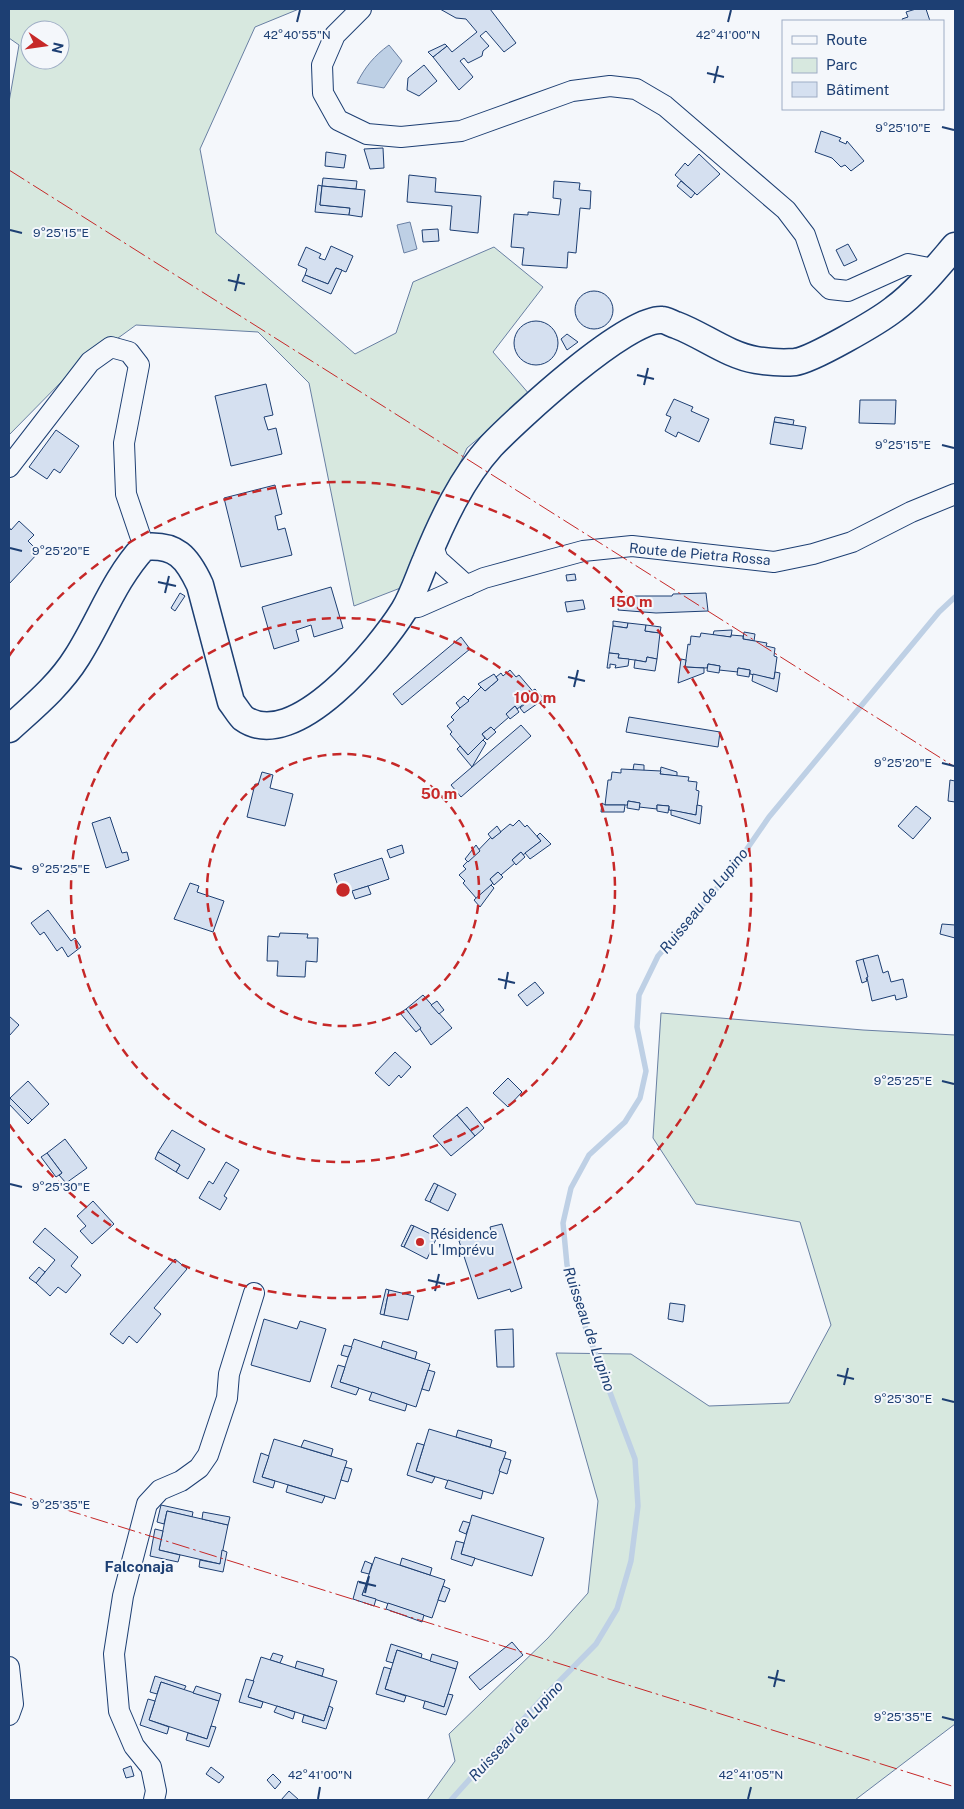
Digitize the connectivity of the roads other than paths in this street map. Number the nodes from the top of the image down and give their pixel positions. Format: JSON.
{"nodes":[{"id":1,"x":361,"y":9,"type":"edge"},
{"id":2,"x":955,"y":246,"type":"edge"},
{"id":3,"x":934,"y":269,"type":"junction"},
{"id":4,"x":9,"y":467,"type":"edge"},
{"id":5,"x":955,"y":494,"type":"edge"},
{"id":6,"x":432,"y":544,"type":"junction"},
{"id":7,"x":144,"y":547,"type":"junction"},
{"id":8,"x":467,"y":586,"type":"junction"},
{"id":9,"x":405,"y":608,"type":"junction"},
{"id":10,"x":9,"y":729,"type":"edge"},
{"id":11,"x":254,"y":1294,"type":"dead end"},
{"id":12,"x":9,"y":1667,"type":"edge"},
{"id":13,"x":9,"y":1715,"type":"edge"},
{"id":14,"x":154,"y":1800,"type":"edge"}],
"edges":[{"from":1,"to":3,"type":"street"},
{"from":2,"to":3,"type":"main road"},
{"from":3,"to":6,"type":"main road"},
{"from":4,"to":7,"type":"street"},
{"from":5,"to":8,"type":"street","name":"Route de Pietra Rossa"},
{"from":6,"to":8,"type":"street"},
{"from":6,"to":9,"type":"main road"},
{"from":7,"to":9,"type":"main road"},
{"from":7,"to":10,"type":"main road"},
{"from":8,"to":9,"type":"street","name":"Route de Pietra Rossa"},
{"from":11,"to":14,"type":"street"},
{"from":12,"to":13,"type":"street"}]}
